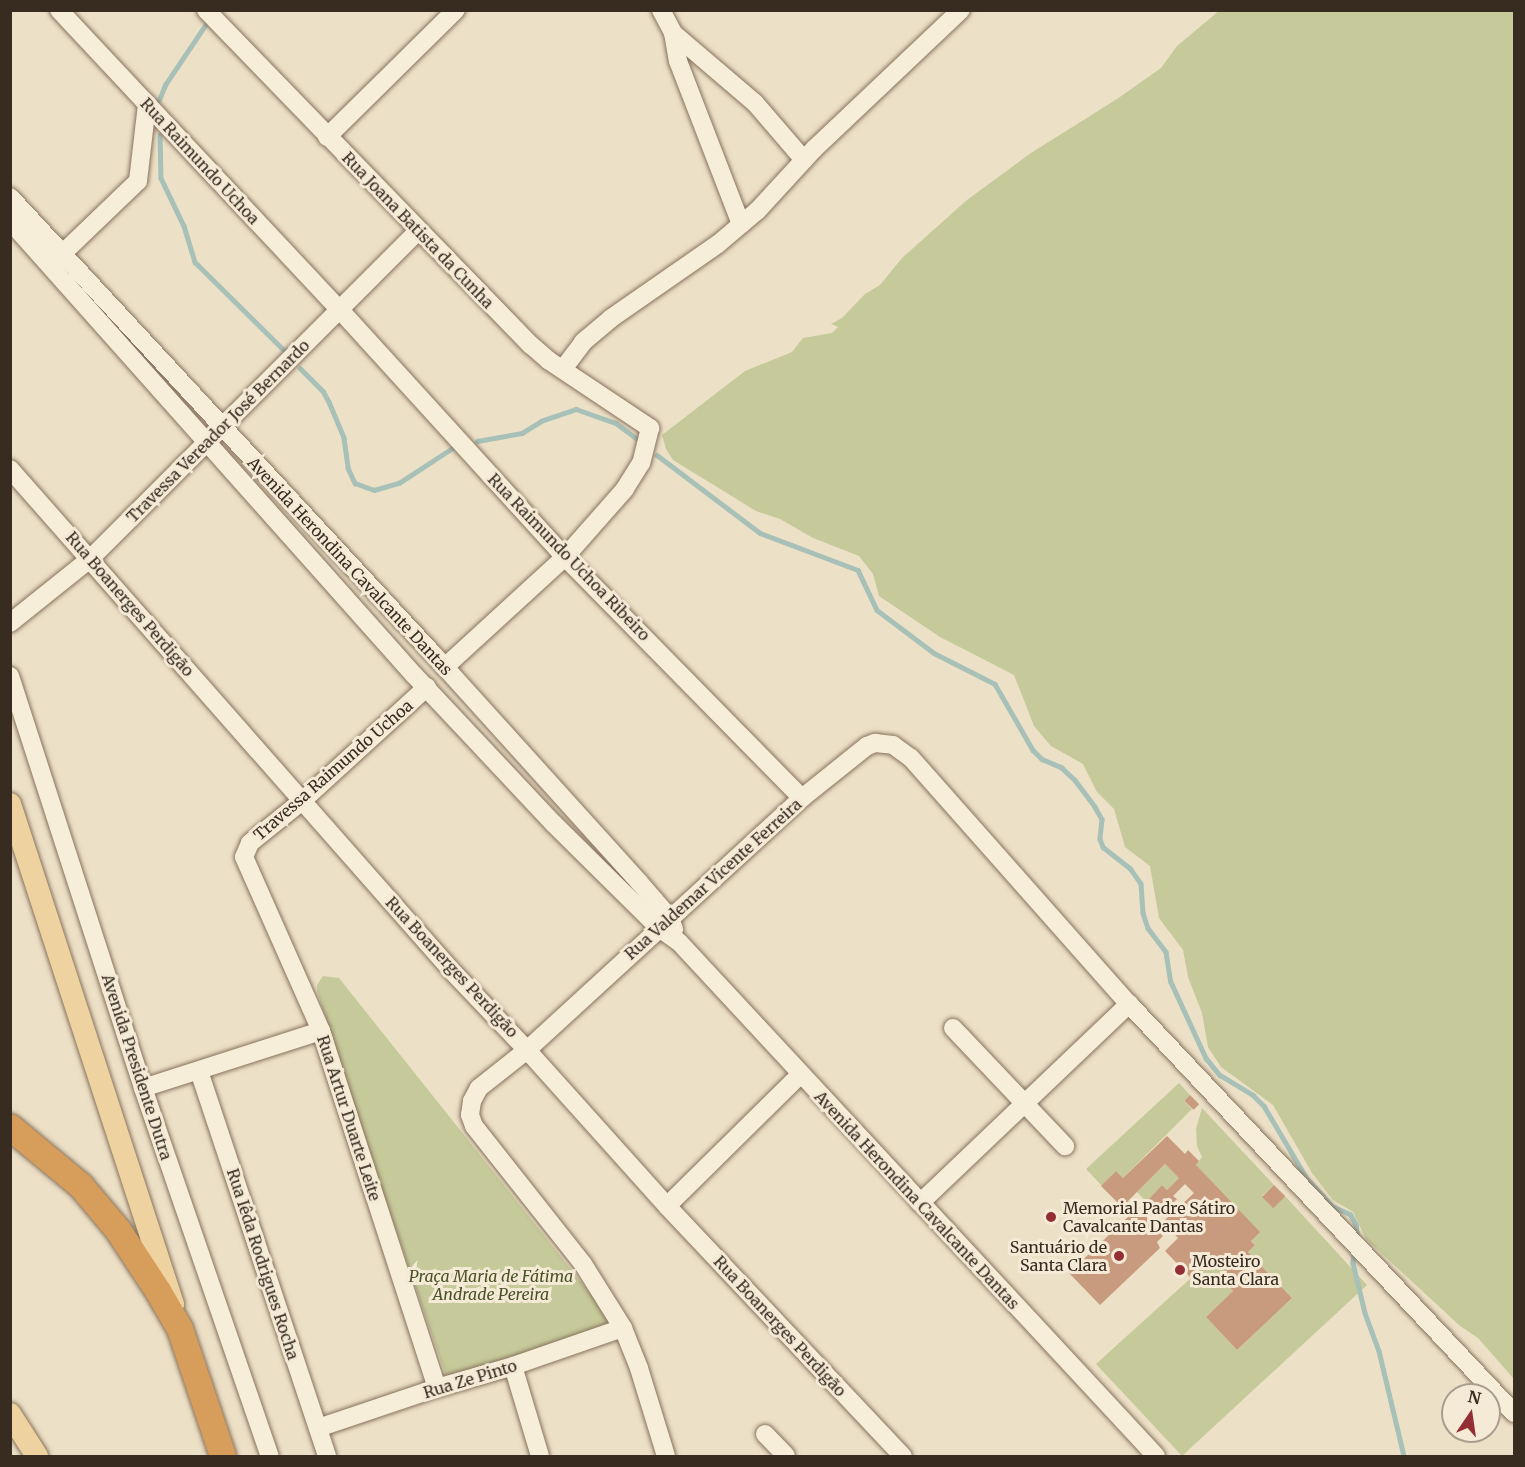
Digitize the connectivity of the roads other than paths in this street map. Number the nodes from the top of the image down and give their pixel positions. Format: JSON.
{"nodes":[{"id":1,"x":59,"y":10,"type":"edge"},
{"id":2,"x":206,"y":10,"type":"edge"},
{"id":3,"x":456,"y":10,"type":"edge"},
{"id":4,"x":661,"y":10,"type":"edge"},
{"id":5,"x":961,"y":10,"type":"edge"},
{"id":6,"x":673,"y":33,"type":"junction"},
{"id":7,"x":147,"y":104,"type":"junction"},
{"id":8,"x":327,"y":137,"type":"junction"},
{"id":9,"x":804,"y":160,"type":"junction"},
{"id":10,"x":10,"y":197,"type":"edge"},
{"id":11,"x":10,"y":221,"type":"edge"},
{"id":12,"x":741,"y":224,"type":"junction"},
{"id":13,"x":418,"y":231,"type":"junction"},
{"id":14,"x":63,"y":254,"type":"junction"},
{"id":15,"x":341,"y":311,"type":"junction"},
{"id":16,"x":562,"y":369,"type":"junction"},
{"id":17,"x":221,"y":428,"type":"junction"},
{"id":18,"x":208,"y":442,"type":"junction"},
{"id":19,"x":10,"y":469,"type":"edge"},
{"id":20,"x":566,"y":557,"type":"junction"},
{"id":21,"x":90,"y":559,"type":"junction"},
{"id":22,"x":10,"y":623,"type":"edge"},
{"id":23,"x":439,"y":661,"type":"junction"},
{"id":24,"x":10,"y":676,"type":"edge"},
{"id":25,"x":420,"y":681,"type":"junction"},
{"id":26,"x":802,"y":798,"type":"junction"},
{"id":27,"x":302,"y":801,"type":"junction"},
{"id":28,"x":10,"y":804,"type":"edge"},
{"id":29,"x":244,"y":857,"type":"joint"},
{"id":30,"x":664,"y":923,"type":"junction"},
{"id":31,"x":1129,"y":1004,"type":"junction"},
{"id":32,"x":953,"y":1028,"type":"dead end"},
{"id":33,"x":321,"y":1031,"type":"junction"},
{"id":34,"x":528,"y":1050,"type":"junction"},
{"id":35,"x":199,"y":1071,"type":"junction"},
{"id":36,"x":800,"y":1075,"type":"junction"},
{"id":37,"x":143,"y":1088,"type":"junction"},
{"id":38,"x":1027,"y":1104,"type":"junction"},
{"id":39,"x":10,"y":1126,"type":"edge"},
{"id":40,"x":1065,"y":1146,"type":"dead end"},
{"id":41,"x":920,"y":1203,"type":"junction"},
{"id":42,"x":667,"y":1206,"type":"junction"},
{"id":43,"x":623,"y":1328,"type":"junction"},
{"id":44,"x":180,"y":1329,"type":"junction"},
{"id":45,"x":513,"y":1366,"type":"junction"},
{"id":46,"x":437,"y":1388,"type":"junction"},
{"id":47,"x":1515,"y":1413,"type":"edge"},
{"id":48,"x":11,"y":1416,"type":"edge"},
{"id":49,"x":318,"y":1428,"type":"junction"},
{"id":50,"x":765,"y":1434,"type":"dead end"},
{"id":51,"x":662,"y":1455,"type":"edge"},
{"id":52,"x":36,"y":1456,"type":"edge"},
{"id":53,"x":223,"y":1456,"type":"edge"},
{"id":54,"x":270,"y":1456,"type":"edge"},
{"id":55,"x":327,"y":1456,"type":"edge"},
{"id":56,"x":540,"y":1456,"type":"edge"},
{"id":57,"x":786,"y":1456,"type":"edge"},
{"id":58,"x":903,"y":1456,"type":"edge"},
{"id":59,"x":1153,"y":1456,"type":"edge"}],
"edges":[{"from":1,"to":7,"type":"street","name":"Rua Raimundo Uchoa"},
{"from":2,"to":8,"type":"street","name":"Rua Joana Batista da Cunha"},
{"from":3,"to":8,"type":"street"},
{"from":4,"to":6,"type":"street"},
{"from":5,"to":9,"type":"street"},
{"from":6,"to":9,"type":"street"},
{"from":6,"to":12,"type":"street"},
{"from":7,"to":14,"type":"street"},
{"from":7,"to":15,"type":"street","name":"Rua Raimundo Uchoa"},
{"from":8,"to":13,"type":"street","name":"Rua Joana Batista da Cunha"},
{"from":9,"to":12,"type":"street"},
{"from":10,"to":14,"type":"street","name":"Avenida Herondina Cavalcante Dantas"},
{"from":11,"to":18,"type":"street","name":"Avenida Herondina Cavalcante Dantas"},
{"from":12,"to":16,"type":"street"},
{"from":13,"to":15,"type":"street","name":"Travessa Vereador José Bernardo"},
{"from":13,"to":16,"type":"street","name":"Rua Joana Batista da Cunha"},
{"from":14,"to":17,"type":"street","name":"Avenida Herondina Cavalcante Dantas"},
{"from":15,"to":17,"type":"street","name":"Travessa Vereador José Bernardo"},
{"from":15,"to":20,"type":"street","name":"Rua Raimundo Uchoa Ribeiro"},
{"from":16,"to":20,"type":"street","name":"Rua Joana Batista da Cunha"},
{"from":17,"to":18,"type":"street","name":"Travessa Vereador José Bernardo"},
{"from":17,"to":23,"type":"street","name":"Avenida Herondina Cavalcante Dantas"},
{"from":18,"to":21,"type":"street","name":"Travessa Vereador José Bernardo"},
{"from":18,"to":25,"type":"street","name":"Avenida Herondina Cavalcante Dantas"},
{"from":19,"to":21,"type":"street","name":"Rua Boanerges Perdigão"},
{"from":20,"to":23,"type":"street"},
{"from":20,"to":26,"type":"street","name":"Rua Raimundo Uchoa Ribeiro"},
{"from":21,"to":22,"type":"street","name":"Travessa Vereador José Bernardo"},
{"from":21,"to":27,"type":"street","name":"Rua Boanerges Perdigão"},
{"from":23,"to":25,"type":"street","name":"Travessa Raimundo Uchoa"},
{"from":23,"to":30,"type":"street","name":"Avenida Herondina Cavalcante Dantas"},
{"from":24,"to":37,"type":"street","name":"Avenida Presidente Dutra"},
{"from":25,"to":27,"type":"street","name":"Travessa Raimundo Uchoa"},
{"from":25,"to":30,"type":"street","name":"Avenida Herondina Cavalcante Dantas"},
{"from":26,"to":30,"type":"street","name":"Rua Valdemar Vicente Ferreira"},
{"from":26,"to":31,"type":"street","name":"Rua Valdemar Vicente Ferreira"},
{"from":27,"to":29,"type":"street","name":"Travessa Raimundo Uchoa"},
{"from":27,"to":34,"type":"street","name":"Rua Boanerges Perdigão"},
{"from":28,"to":44,"type":"main road"},
{"from":29,"to":33,"type":"street","name":"Rua Artur Duarte Leite"},
{"from":30,"to":34,"type":"street","name":"Rua Valdemar Vicente Ferreira"},
{"from":30,"to":36,"type":"street","name":"Avenida Herondina Cavalcante Dantas"},
{"from":31,"to":38,"type":"street"},
{"from":31,"to":47,"type":"street"},
{"from":32,"to":38,"type":"street"},
{"from":33,"to":35,"type":"street"},
{"from":33,"to":46,"type":"street","name":"Rua Artur Duarte Leite"},
{"from":34,"to":42,"type":"street","name":"Rua Boanerges Perdigão"},
{"from":34,"to":43,"type":"street","name":"Rua Valdemar Vicente Ferreira"},
{"from":35,"to":37,"type":"street"},
{"from":35,"to":49,"type":"street","name":"Rua Iêda Rodrigues Rocha"},
{"from":36,"to":41,"type":"street","name":"Avenida Herondina Cavalcante Dantas"},
{"from":36,"to":42,"type":"street"},
{"from":37,"to":54,"type":"street","name":"Avenida Presidente Dutra"},
{"from":38,"to":40,"type":"street"},
{"from":38,"to":41,"type":"street"},
{"from":39,"to":44,"type":"highway"},
{"from":41,"to":59,"type":"street","name":"Avenida Herondina Cavalcante Dantas"},
{"from":42,"to":58,"type":"street","name":"Rua Boanerges Perdigão"},
{"from":43,"to":45,"type":"street","name":"Rua Ze Pinto"},
{"from":43,"to":51,"type":"street"},
{"from":44,"to":53,"type":"highway"},
{"from":45,"to":46,"type":"street","name":"Rua Ze Pinto"},
{"from":45,"to":56,"type":"street"},
{"from":46,"to":49,"type":"street","name":"Rua Ze Pinto"},
{"from":48,"to":52,"type":"main road"},
{"from":49,"to":55,"type":"street","name":"Rua Iêda Rodrigues Rocha"},
{"from":50,"to":57,"type":"street"}]}
